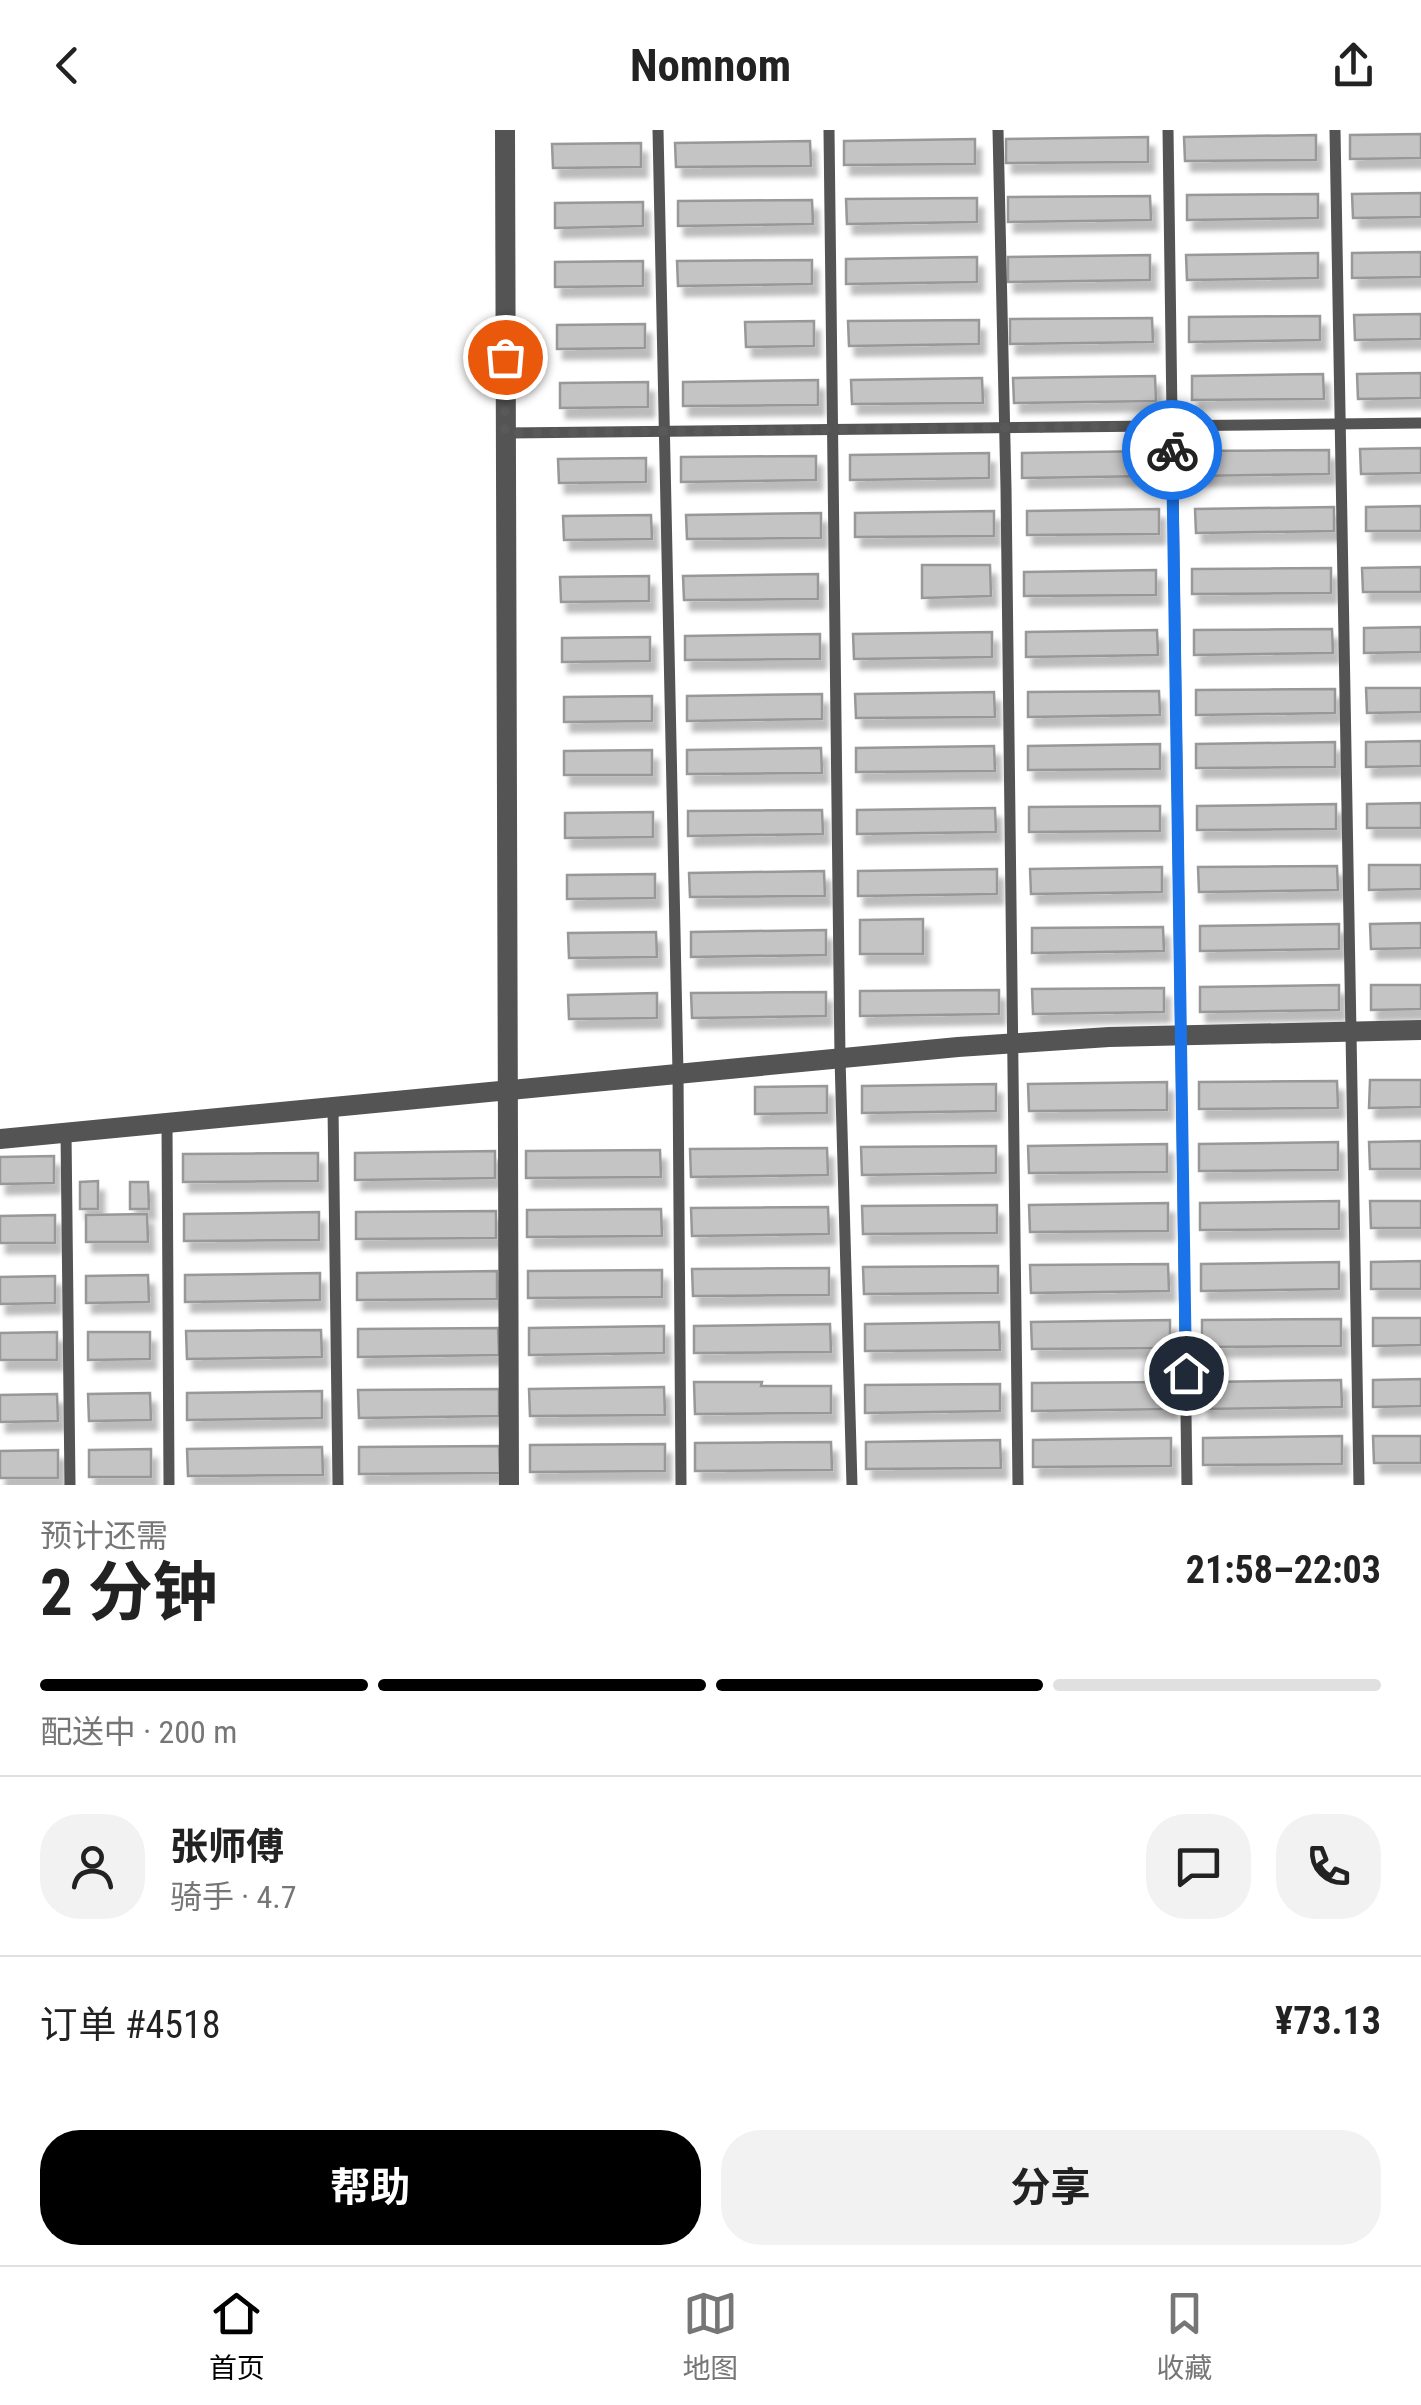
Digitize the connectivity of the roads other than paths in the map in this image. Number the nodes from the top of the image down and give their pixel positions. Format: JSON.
{"nodes":[{"id":1,"x":505,"y":130,"type":"edge"},
{"id":2,"x":658,"y":130,"type":"edge"},
{"id":3,"x":830,"y":130,"type":"edge"},
{"id":4,"x":998,"y":130,"type":"edge"},
{"id":5,"x":1168,"y":130,"type":"edge"},
{"id":6,"x":1334,"y":130,"type":"edge"},
{"id":7,"x":1421,"y":423,"type":"edge"},
{"id":8,"x":1340,"y":424,"type":"junction"},
{"id":9,"x":1172,"y":426,"type":"junction"},
{"id":10,"x":1004,"y":428,"type":"junction"},
{"id":11,"x":835,"y":429,"type":"junction"},
{"id":12,"x":664,"y":431,"type":"junction"},
{"id":13,"x":505,"y":433,"type":"junction"},
{"id":14,"x":1421,"y":1030,"type":"edge"},
{"id":15,"x":1352,"y":1032,"type":"junction"},
{"id":16,"x":1181,"y":1036,"type":"junction"},
{"id":17,"x":1010,"y":1044,"type":"junction"},
{"id":18,"x":840,"y":1058,"type":"junction"},
{"id":19,"x":678,"y":1073,"type":"junction"},
{"id":20,"x":506,"y":1088,"type":"junction"},
{"id":21,"x":333,"y":1106,"type":"junction"},
{"id":22,"x":167,"y":1124,"type":"junction"},
{"id":23,"x":66,"y":1133,"type":"junction"},
{"id":24,"x":0,"y":1139,"type":"edge"},
{"id":25,"x":70,"y":1485,"type":"edge"},
{"id":26,"x":169,"y":1485,"type":"edge"},
{"id":27,"x":338,"y":1485,"type":"edge"},
{"id":28,"x":509,"y":1485,"type":"edge"},
{"id":29,"x":682,"y":1485,"type":"edge"},
{"id":30,"x":852,"y":1485,"type":"edge"},
{"id":31,"x":1018,"y":1485,"type":"edge"},
{"id":32,"x":1187,"y":1485,"type":"edge"},
{"id":33,"x":1359,"y":1485,"type":"edge"}],
"edges":[{"from":1,"to":13,"type":"street"},
{"from":2,"to":12,"type":"lane"},
{"from":3,"to":11,"type":"lane"},
{"from":4,"to":10,"type":"lane"},
{"from":5,"to":9,"type":"lane"},
{"from":6,"to":8,"type":"lane"},
{"from":7,"to":8,"type":"lane"},
{"from":8,"to":9,"type":"lane"},
{"from":8,"to":15,"type":"lane"},
{"from":9,"to":10,"type":"lane"},
{"from":9,"to":16,"type":"lane"},
{"from":10,"to":11,"type":"lane"},
{"from":10,"to":17,"type":"lane"},
{"from":11,"to":12,"type":"lane"},
{"from":11,"to":18,"type":"lane"},
{"from":12,"to":13,"type":"lane"},
{"from":12,"to":19,"type":"lane"},
{"from":13,"to":20,"type":"street"},
{"from":14,"to":15,"type":"street"},
{"from":15,"to":16,"type":"street"},
{"from":15,"to":33,"type":"lane"},
{"from":16,"to":17,"type":"street"},
{"from":16,"to":32,"type":"lane"},
{"from":17,"to":18,"type":"street"},
{"from":17,"to":31,"type":"lane"},
{"from":18,"to":19,"type":"street"},
{"from":18,"to":30,"type":"lane"},
{"from":19,"to":20,"type":"street"},
{"from":19,"to":29,"type":"lane"},
{"from":20,"to":21,"type":"street"},
{"from":20,"to":28,"type":"street"},
{"from":21,"to":22,"type":"street"},
{"from":21,"to":27,"type":"lane"},
{"from":22,"to":23,"type":"street"},
{"from":22,"to":26,"type":"lane"},
{"from":23,"to":24,"type":"street"},
{"from":23,"to":25,"type":"lane"}]}
